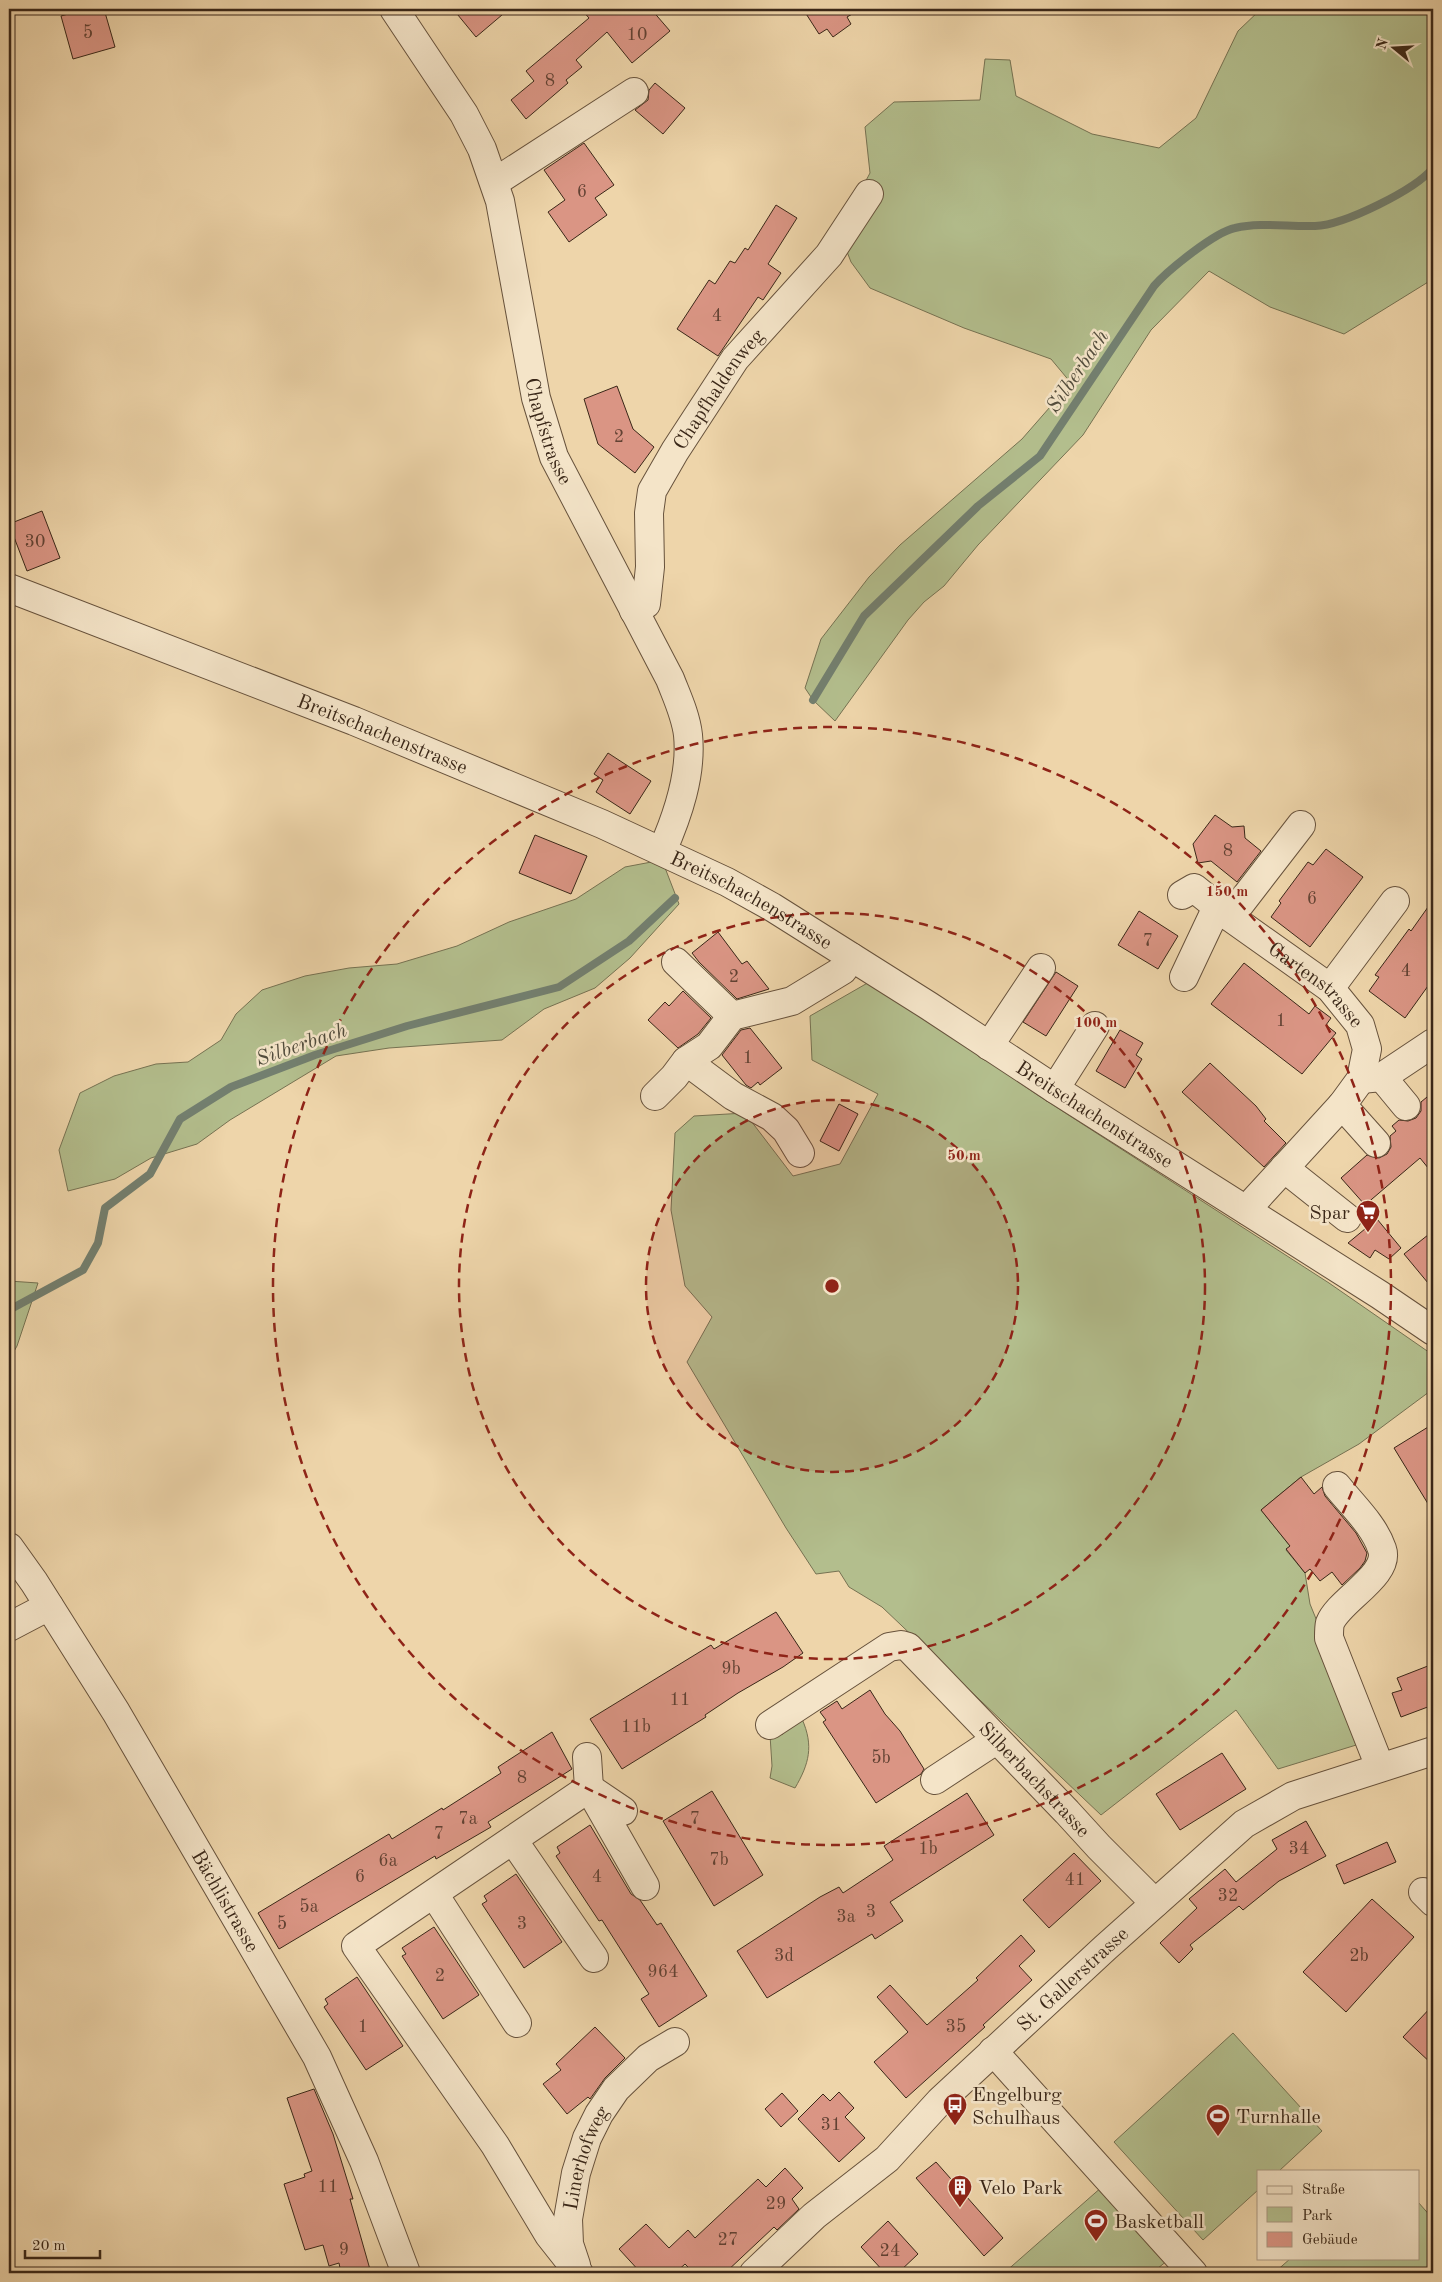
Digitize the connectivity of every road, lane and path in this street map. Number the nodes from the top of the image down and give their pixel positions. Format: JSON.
{"nodes":[{"id":1,"x":394,"y":9,"type":"edge"},
{"id":2,"x":634,"y":92,"type":"dead end"},
{"id":3,"x":494,"y":182,"type":"junction"},
{"id":4,"x":869,"y":194,"type":"dead end"},
{"id":5,"x":9,"y":588,"type":"edge"},
{"id":6,"x":634,"y":611,"type":"junction"},
{"id":7,"x":1301,"y":825,"type":"dead end"},
{"id":8,"x":662,"y":851,"type":"junction"},
{"id":9,"x":1188,"y":892,"type":"dead end"},
{"id":10,"x":1395,"y":901,"type":"dead end"},
{"id":11,"x":1224,"y":912,"type":"junction"},
{"id":12,"x":851,"y":957,"type":"junction"},
{"id":13,"x":676,"y":962,"type":"dead end"},
{"id":14,"x":1041,"y":968,"type":"dead end"},
{"id":15,"x":1184,"y":977,"type":"dead end"},
{"id":16,"x":1330,"y":988,"type":"junction"},
{"id":17,"x":732,"y":1016,"type":"junction"},
{"id":18,"x":1095,"y":1026,"type":"dead end"},
{"id":19,"x":1433,"y":1043,"type":"edge"},
{"id":20,"x":989,"y":1046,"type":"junction"},
{"id":21,"x":686,"y":1061,"type":"junction"},
{"id":22,"x":1371,"y":1078,"type":"junction"},
{"id":23,"x":1055,"y":1089,"type":"junction"},
{"id":24,"x":654,"y":1096,"type":"dead end"},
{"id":25,"x":1406,"y":1106,"type":"dead end"},
{"id":26,"x":1330,"y":1108,"type":"junction"},
{"id":27,"x":1376,"y":1143,"type":"dead end"},
{"id":28,"x":800,"y":1153,"type":"dead end"},
{"id":29,"x":1284,"y":1168,"type":"junction"},
{"id":30,"x":1248,"y":1211,"type":"junction"},
{"id":31,"x":1348,"y":1218,"type":"dead end"},
{"id":32,"x":1433,"y":1332,"type":"edge"},
{"id":33,"x":1337,"y":1486,"type":"dead end"},
{"id":34,"x":9,"y":1547,"type":"edge"},
{"id":35,"x":49,"y":1606,"type":"junction"},
{"id":36,"x":9,"y":1627,"type":"edge"},
{"id":37,"x":770,"y":1725,"type":"dead end"},
{"id":38,"x":996,"y":1740,"type":"junction"},
{"id":39,"x":1433,"y":1751,"type":"edge"},
{"id":40,"x":587,"y":1757,"type":"dead end"},
{"id":41,"x":1380,"y":1767,"type":"junction"},
{"id":42,"x":935,"y":1780,"type":"dead end"},
{"id":43,"x":589,"y":1788,"type":"junction"},
{"id":44,"x":623,"y":1811,"type":"dead end"},
{"id":45,"x":513,"y":1840,"type":"junction"},
{"id":46,"x":645,"y":1886,"type":"dead end"},
{"id":47,"x":434,"y":1894,"type":"junction"},
{"id":48,"x":1155,"y":1903,"type":"junction"},
{"id":49,"x":594,"y":1958,"type":"dead end"},
{"id":50,"x":517,"y":2023,"type":"dead end"},
{"id":51,"x":675,"y":2042,"type":"dead end"},
{"id":52,"x":993,"y":2051,"type":"junction"},
{"id":53,"x":406,"y":2273,"type":"edge"},
{"id":54,"x":580,"y":2273,"type":"edge"},
{"id":55,"x":754,"y":2273,"type":"edge"},
{"id":56,"x":1193,"y":2273,"type":"edge"}],
"edges":[{"from":1,"to":3,"type":"street","name":"Chapfstrasse"},
{"from":2,"to":3,"type":"street"},
{"from":3,"to":6,"type":"street","name":"Chapfstrasse"},
{"from":4,"to":6,"type":"street","name":"Chapfhaldenweg"},
{"from":5,"to":8,"type":"street","name":"Breitschachenstrasse"},
{"from":6,"to":8,"type":"street","name":"Chapfstrasse"},
{"from":7,"to":11,"type":"street"},
{"from":8,"to":12,"type":"street","name":"Breitschachenstrasse"},
{"from":9,"to":11,"type":"street","name":"Gartenstrasse"},
{"from":10,"to":16,"type":"street"},
{"from":11,"to":15,"type":"street"},
{"from":11,"to":16,"type":"street","name":"Gartenstrasse"},
{"from":12,"to":17,"type":"street"},
{"from":12,"to":20,"type":"street","name":"Breitschachenstrasse"},
{"from":13,"to":17,"type":"street"},
{"from":14,"to":20,"type":"street"},
{"from":16,"to":22,"type":"street","name":"Gartenstrasse"},
{"from":17,"to":21,"type":"street"},
{"from":18,"to":23,"type":"street"},
{"from":19,"to":22,"type":"street"},
{"from":20,"to":23,"type":"street","name":"Breitschachenstrasse"},
{"from":21,"to":24,"type":"street"},
{"from":21,"to":28,"type":"street"},
{"from":22,"to":25,"type":"street"},
{"from":22,"to":26,"type":"street","name":"Gartenstrasse"},
{"from":23,"to":30,"type":"street","name":"Breitschachenstrasse"},
{"from":26,"to":27,"type":"street"},
{"from":26,"to":29,"type":"street","name":"Gartenstrasse"},
{"from":29,"to":30,"type":"street","name":"Gartenstrasse"},
{"from":29,"to":31,"type":"street"},
{"from":30,"to":32,"type":"street","name":"Breitschachenstrasse"},
{"from":33,"to":41,"type":"street"},
{"from":34,"to":35,"type":"street","name":"Bächlistrasse"},
{"from":35,"to":36,"type":"street"},
{"from":35,"to":53,"type":"street","name":"Bächlistrasse"},
{"from":37,"to":38,"type":"street","name":"Silberbachstrasse"},
{"from":38,"to":42,"type":"street"},
{"from":38,"to":48,"type":"street","name":"Silberbachstrasse"},
{"from":39,"to":41,"type":"street","name":"St. Gallerstrasse"},
{"from":40,"to":43,"type":"street"},
{"from":41,"to":48,"type":"street","name":"St. Gallerstrasse"},
{"from":43,"to":44,"type":"street"},
{"from":43,"to":45,"type":"street"},
{"from":43,"to":46,"type":"street"},
{"from":45,"to":47,"type":"street"},
{"from":45,"to":49,"type":"street"},
{"from":47,"to":50,"type":"street"},
{"from":47,"to":54,"type":"street"},
{"from":48,"to":52,"type":"street","name":"St. Gallerstrasse"},
{"from":51,"to":54,"type":"street","name":"Linerhofweg"},
{"from":52,"to":55,"type":"street","name":"St. Gallerstrasse"},
{"from":52,"to":56,"type":"street"}]}
